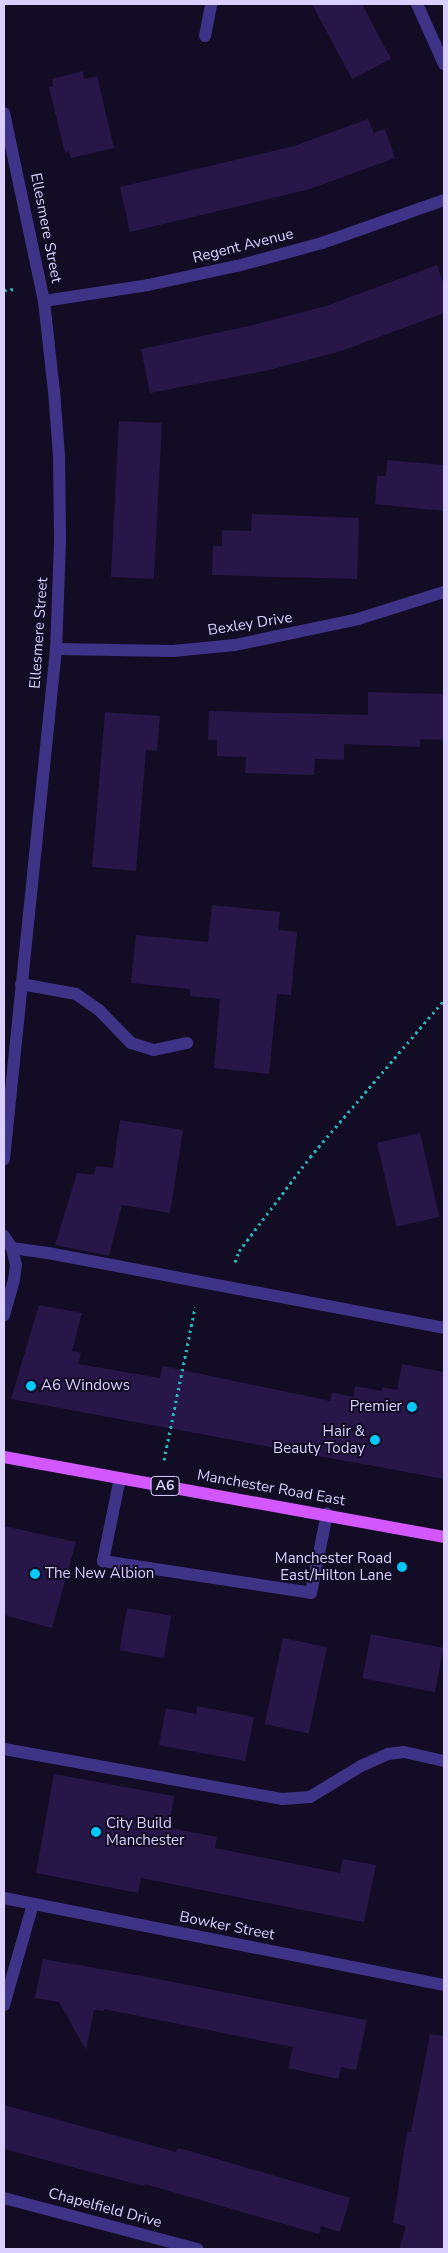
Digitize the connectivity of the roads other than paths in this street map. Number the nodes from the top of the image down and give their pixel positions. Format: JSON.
{"nodes":[{"id":1,"x":211,"y":4,"type":"edge"},
{"id":2,"x":417,"y":4,"type":"edge"},
{"id":3,"x":205,"y":36,"type":"dead end"},
{"id":4,"x":444,"y":64,"type":"edge"},
{"id":5,"x":4,"y":113,"type":"edge"},
{"id":6,"x":444,"y":200,"type":"edge"},
{"id":7,"x":44,"y":301,"type":"junction"},
{"id":8,"x":444,"y":592,"type":"edge"},
{"id":9,"x":56,"y":649,"type":"junction"},
{"id":10,"x":22,"y":984,"type":"junction"},
{"id":11,"x":187,"y":1043,"type":"dead end"},
{"id":12,"x":4,"y":1159,"type":"edge"},
{"id":13,"x":4,"y":1236,"type":"edge"},
{"id":14,"x":12,"y":1248,"type":"junction"},
{"id":15,"x":4,"y":1316,"type":"edge"},
{"id":16,"x":444,"y":1328,"type":"edge"},
{"id":17,"x":4,"y":1457,"type":"edge"},
{"id":18,"x":120,"y":1478,"type":"junction"},
{"id":19,"x":327,"y":1514,"type":"junction"},
{"id":20,"x":444,"y":1537,"type":"edge"},
{"id":21,"x":4,"y":1749,"type":"edge"},
{"id":22,"x":444,"y":1761,"type":"edge"},
{"id":23,"x":4,"y":1898,"type":"edge"},
{"id":24,"x":33,"y":1904,"type":"junction"},
{"id":25,"x":444,"y":1985,"type":"edge"},
{"id":26,"x":4,"y":2005,"type":"edge"},
{"id":27,"x":4,"y":2198,"type":"edge"},
{"id":28,"x":197,"y":2249,"type":"edge"}],
"edges":[{"from":1,"to":3,"type":"street"},
{"from":2,"to":4,"type":"street"},
{"from":5,"to":7,"type":"street","name":"Ellesmere Street"},
{"from":6,"to":7,"type":"street","name":"Regent Avenue"},
{"from":7,"to":9,"type":"street","name":"Ellesmere Street"},
{"from":8,"to":9,"type":"street","name":"Bexley Drive"},
{"from":9,"to":10,"type":"street","name":"Ellesmere Street"},
{"from":10,"to":11,"type":"street"},
{"from":10,"to":12,"type":"street","name":"Ellesmere Street"},
{"from":13,"to":14,"type":"street"},
{"from":14,"to":15,"type":"street"},
{"from":14,"to":16,"type":"street"},
{"from":17,"to":18,"type":"main road","name":"Manchester Road East","number":"A6"},
{"from":18,"to":19,"type":"main road","name":"Manchester Road East","number":"A6"},
{"from":18,"to":19,"type":"street"},
{"from":19,"to":20,"type":"main road","name":"Manchester Road East","number":"A6"},
{"from":21,"to":22,"type":"street"},
{"from":23,"to":24,"type":"street","name":"Bowker Street"},
{"from":24,"to":25,"type":"street","name":"Bowker Street"},
{"from":24,"to":26,"type":"street"},
{"from":27,"to":28,"type":"street","name":"Chapelfield Drive"}]}
